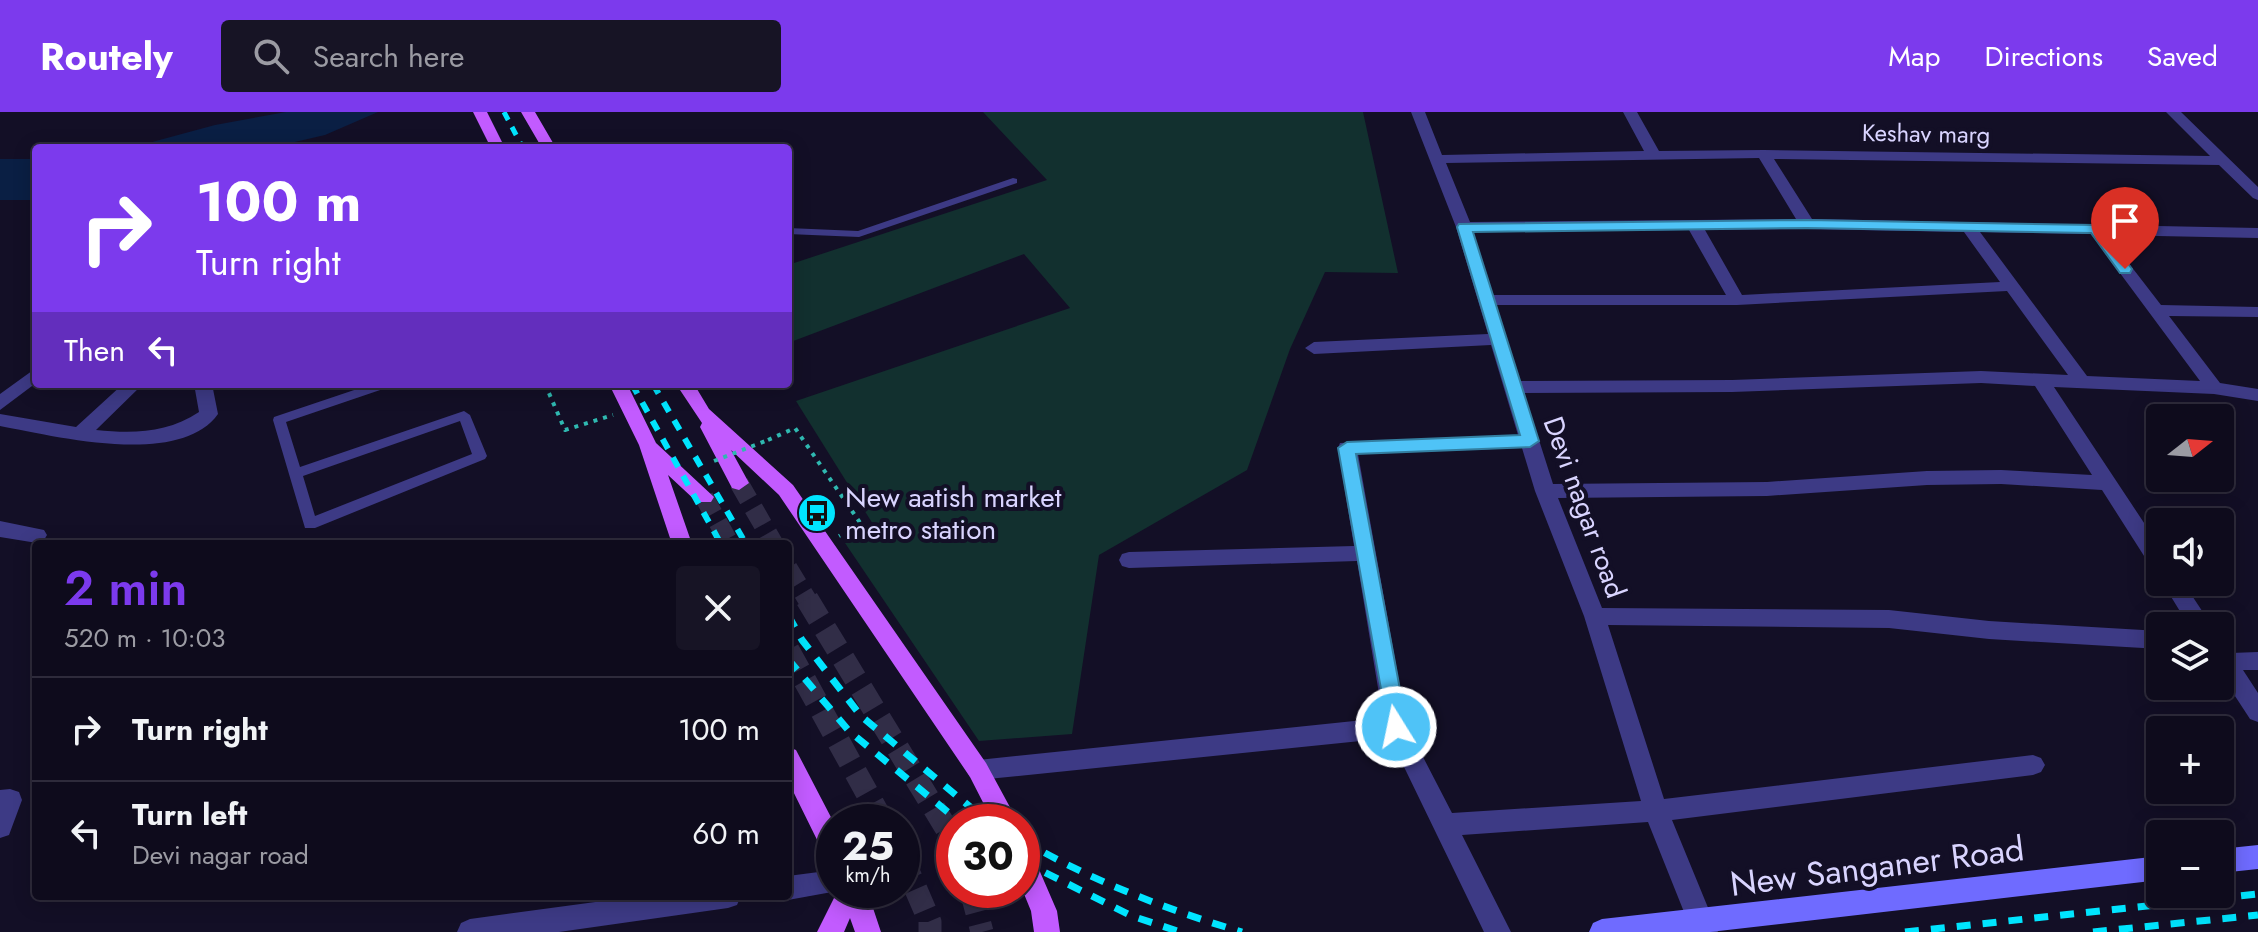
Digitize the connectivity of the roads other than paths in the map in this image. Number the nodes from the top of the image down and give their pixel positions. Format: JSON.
{"nodes":[{"id":1,"x":480,"y":112,"type":"edge"},
{"id":2,"x":528,"y":112,"type":"edge"},
{"id":3,"x":1418,"y":112,"type":"edge"},
{"id":4,"x":1630,"y":112,"type":"edge"},
{"id":5,"x":2173,"y":112,"type":"edge"},
{"id":6,"x":496,"y":144,"type":"edge"},
{"id":7,"x":547,"y":144,"type":"edge"},
{"id":8,"x":1653,"y":154,"type":"junction"},
{"id":9,"x":1764,"y":154,"type":"junction"},
{"id":10,"x":1437,"y":159,"type":"junction"},
{"id":11,"x":2223,"y":161,"type":"junction"},
{"id":12,"x":1013,"y":181,"type":"dead end"},
{"id":13,"x":2258,"y":195,"type":"edge"},
{"id":14,"x":1807,"y":224,"type":"junction"},
{"id":15,"x":1967,"y":225,"type":"junction"},
{"id":16,"x":1695,"y":226,"type":"junction"},
{"id":17,"x":1464,"y":227,"type":"junction"},
{"id":18,"x":2095,"y":229,"type":"junction"},
{"id":19,"x":792,"y":231,"type":"edge"},
{"id":20,"x":2258,"y":233,"type":"edge"},
{"id":21,"x":2012,"y":286,"type":"junction"},
{"id":22,"x":1486,"y":300,"type":"junction"},
{"id":23,"x":1737,"y":300,"type":"junction"},
{"id":24,"x":2155,"y":310,"type":"junction"},
{"id":25,"x":2258,"y":312,"type":"edge"},
{"id":26,"x":1498,"y":339,"type":"junction"},
{"id":27,"x":1314,"y":348,"type":"dead end"},
{"id":28,"x":32,"y":377,"type":"edge"},
{"id":29,"x":2040,"y":379,"type":"junction"},
{"id":30,"x":2082,"y":382,"type":"junction"},
{"id":31,"x":1513,"y":387,"type":"junction"},
{"id":32,"x":130,"y":388,"type":"edge"},
{"id":33,"x":204,"y":388,"type":"edge"},
{"id":34,"x":373,"y":388,"type":"edge"},
{"id":35,"x":620,"y":388,"type":"edge"},
{"id":36,"x":687,"y":388,"type":"edge"},
{"id":37,"x":2214,"y":388,"type":"junction"},
{"id":38,"x":2258,"y":395,"type":"edge"},
{"id":39,"x":0,"y":404,"type":"edge"},
{"id":40,"x":702,"y":413,"type":"junction"},
{"id":41,"x":0,"y":420,"type":"edge"},
{"id":42,"x":81,"y":433,"type":"junction"},
{"id":43,"x":1530,"y":441,"type":"junction"},
{"id":44,"x":648,"y":445,"type":"junction"},
{"id":45,"x":295,"y":474,"type":"junction"},
{"id":46,"x":739,"y":483,"type":"tunnel mouth"},
{"id":47,"x":2108,"y":483,"type":"junction"},
{"id":48,"x":1545,"y":491,"type":"junction"},
{"id":49,"x":704,"y":497,"type":"tunnel mouth"},
{"id":50,"x":0,"y":529,"type":"edge"},
{"id":51,"x":37,"y":535,"type":"dead end"},
{"id":52,"x":681,"y":540,"type":"edge"},
{"id":53,"x":2146,"y":542,"type":"edge"},
{"id":54,"x":1365,"y":553,"type":"junction"},
{"id":55,"x":1129,"y":560,"type":"dead end"},
{"id":56,"x":1595,"y":616,"type":"junction"},
{"id":57,"x":2146,"y":639,"type":"edge"},
{"id":58,"x":2234,"y":659,"type":"edge"},
{"id":59,"x":2258,"y":661,"type":"edge"},
{"id":60,"x":2234,"y":676,"type":"edge"},
{"id":61,"x":2258,"y":712,"type":"edge"},
{"id":62,"x":1396,"y":727,"type":"junction"},
{"id":63,"x":792,"y":765,"type":"edge"},
{"id":64,"x":2033,"y":765,"type":"dead end"},
{"id":65,"x":978,"y":770,"type":"junction"},
{"id":66,"x":0,"y":801,"type":"edge"},
{"id":67,"x":996,"y":804,"type":"edge"},
{"id":68,"x":1656,"y":811,"type":"junction"},
{"id":69,"x":816,"y":812,"type":"edge"},
{"id":70,"x":1444,"y":825,"type":"junction"},
{"id":71,"x":0,"y":827,"type":"edge"},
{"id":72,"x":2258,"y":857,"type":"edge"},
{"id":73,"x":2234,"y":860,"type":"edge"},
{"id":74,"x":2146,"y":870,"type":"edge"},
{"id":75,"x":816,"y":884,"type":"edge"},
{"id":76,"x":792,"y":887,"type":"edge"},
{"id":77,"x":699,"y":900,"type":"edge"},
{"id":78,"x":1040,"y":902,"type":"edge"},
{"id":79,"x":843,"y":908,"type":"edge"},
{"id":80,"x":859,"y":908,"type":"edge"},
{"id":81,"x":1702,"y":926,"type":"edge"},
{"id":82,"x":470,"y":932,"type":"edge"},
{"id":83,"x":830,"y":932,"type":"edge"},
{"id":84,"x":868,"y":932,"type":"edge"},
{"id":85,"x":1047,"y":932,"type":"edge"},
{"id":86,"x":1498,"y":932,"type":"edge"},
{"id":87,"x":1602,"y":932,"type":"edge"}],
"edges":[{"from":1,"to":6,"type":"main road"},
{"from":2,"to":7,"type":"main road"},
{"from":3,"to":10,"type":"street","name":"Devi nagar road"},
{"from":4,"to":8,"type":"street"},
{"from":5,"to":11,"type":"street"},
{"from":8,"to":9,"type":"street","name":"Keshav marg"},
{"from":8,"to":10,"type":"street","name":"Keshav marg"},
{"from":9,"to":11,"type":"street","name":"Keshav marg"},
{"from":9,"to":14,"type":"street"},
{"from":10,"to":17,"type":"street","name":"Devi nagar road"},
{"from":11,"to":13,"type":"street"},
{"from":12,"to":19,"type":"lane"},
{"from":14,"to":15,"type":"street"},
{"from":14,"to":16,"type":"street"},
{"from":15,"to":18,"type":"street"},
{"from":15,"to":21,"type":"street"},
{"from":16,"to":17,"type":"street"},
{"from":16,"to":23,"type":"street"},
{"from":17,"to":22,"type":"street","name":"Devi nagar road"},
{"from":18,"to":20,"type":"street"},
{"from":18,"to":24,"type":"street"},
{"from":21,"to":23,"type":"street"},
{"from":21,"to":30,"type":"street"},
{"from":22,"to":23,"type":"street"},
{"from":22,"to":26,"type":"street","name":"Devi nagar road"},
{"from":24,"to":25,"type":"street"},
{"from":24,"to":37,"type":"street"},
{"from":26,"to":27,"type":"street"},
{"from":26,"to":31,"type":"street","name":"Devi nagar road"},
{"from":28,"to":39,"type":"street"},
{"from":29,"to":30,"type":"street"},
{"from":29,"to":31,"type":"street"},
{"from":29,"to":47,"type":"street"},
{"from":30,"to":37,"type":"street"},
{"from":31,"to":43,"type":"street","name":"Devi nagar road"},
{"from":32,"to":42,"type":"street"},
{"from":33,"to":42,"type":"street"},
{"from":34,"to":45,"type":"lane"},
{"from":35,"to":44,"type":"main road"},
{"from":36,"to":40,"type":"main road"},
{"from":37,"to":38,"type":"street"},
{"from":40,"to":46,"type":"main road"},
{"from":40,"to":65,"type":"main road"},
{"from":41,"to":42,"type":"street"},
{"from":43,"to":48,"type":"street","name":"Devi nagar road"},
{"from":43,"to":54,"type":"street"},
{"from":44,"to":49,"type":"main road"},
{"from":44,"to":52,"type":"main road"},
{"from":45,"to":45,"type":"lane"},
{"from":47,"to":48,"type":"street"},
{"from":47,"to":53,"type":"street"},
{"from":48,"to":56,"type":"street","name":"Devi nagar road"},
{"from":50,"to":51,"type":"street"},
{"from":54,"to":55,"type":"street"},
{"from":54,"to":62,"type":"street"},
{"from":56,"to":57,"type":"street"},
{"from":56,"to":68,"type":"street","name":"Devi nagar road"},
{"from":58,"to":59,"type":"street"},
{"from":60,"to":61,"type":"street"},
{"from":62,"to":65,"type":"street"},
{"from":62,"to":70,"type":"street"},
{"from":63,"to":69,"type":"main road"},
{"from":64,"to":68,"type":"street"},
{"from":65,"to":67,"type":"main road"},
{"from":66,"to":71,"type":"street"},
{"from":68,"to":70,"type":"street"},
{"from":68,"to":81,"type":"street","name":"Devi nagar road"},
{"from":70,"to":86,"type":"street"},
{"from":72,"to":73,"type":"main road"},
{"from":74,"to":81,"type":"main road","name":"New Sanganer Road"},
{"from":75,"to":76,"type":"street"},
{"from":77,"to":82,"type":"street"},
{"from":78,"to":85,"type":"main road"},
{"from":79,"to":83,"type":"main road"},
{"from":80,"to":84,"type":"main road"},
{"from":81,"to":87,"type":"main road","name":"New Sanganer Road"}]}
